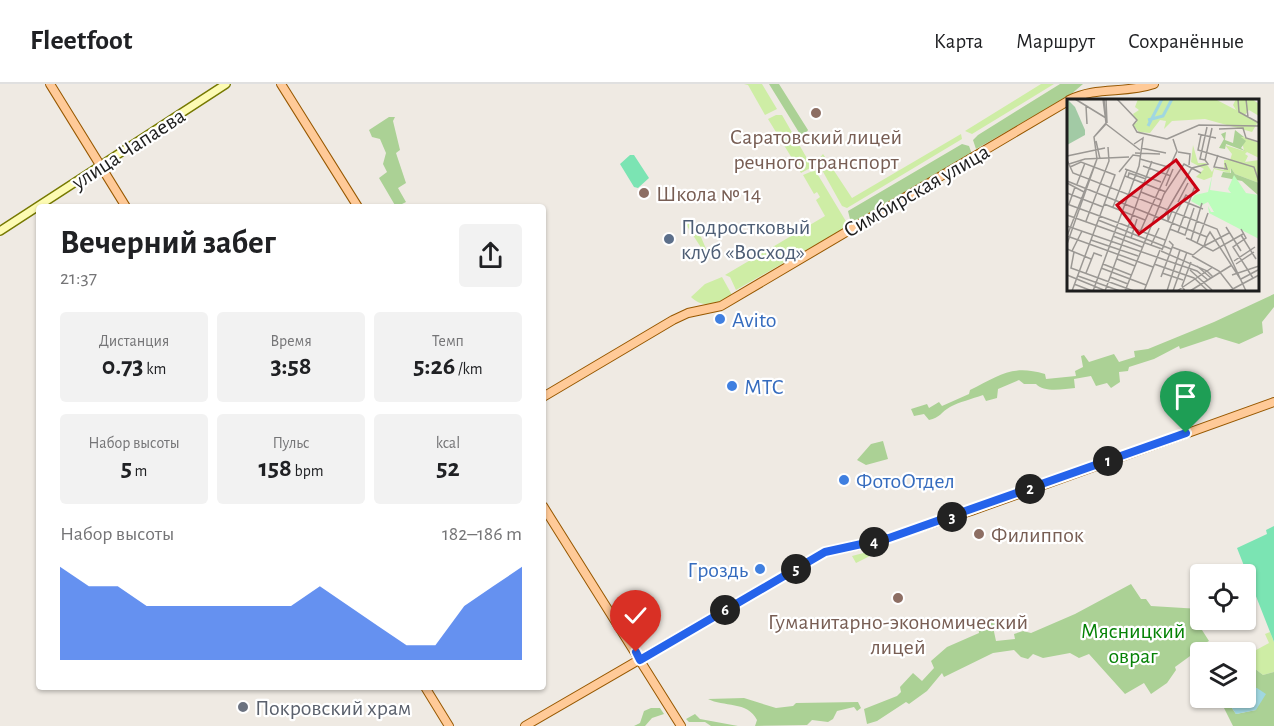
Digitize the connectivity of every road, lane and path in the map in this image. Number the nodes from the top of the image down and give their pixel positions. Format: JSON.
{"nodes":[{"id":1,"x":50,"y":84,"type":"edge"},
{"id":2,"x":226,"y":84,"type":"edge"},
{"id":3,"x":281,"y":84,"type":"edge"},
{"id":4,"x":1154,"y":84,"type":"edge"},
{"id":5,"x":1074,"y":99,"type":"edge"},
{"id":6,"x":1067,"y":102,"type":"edge"},
{"id":7,"x":100,"y":166,"type":"junction"},
{"id":8,"x":42,"y":204,"type":"edge"},
{"id":9,"x":124,"y":204,"type":"edge"},
{"id":10,"x":356,"y":204,"type":"edge"},
{"id":11,"x":36,"y":208,"type":"edge"},
{"id":12,"x":0,"y":231,"type":"edge"},
{"id":13,"x":546,"y":395,"type":"edge"},
{"id":14,"x":1274,"y":402,"type":"edge"},
{"id":15,"x":546,"y":511,"type":"edge"},
{"id":16,"x":640,"y":660,"type":"junction"},
{"id":17,"x":427,"y":690,"type":"edge"},
{"id":18,"x":449,"y":726,"type":"edge"},
{"id":19,"x":525,"y":726,"type":"edge"},
{"id":20,"x":681,"y":726,"type":"edge"}],
"edges":[{"from":1,"to":7,"type":"main road"},
{"from":2,"to":7,"type":"street","name":"улица Чапаева"},
{"from":3,"to":10,"type":"main road"},
{"from":4,"to":5,"type":"main road","name":"Симбирская улица"},
{"from":6,"to":13,"type":"main road","name":"Симбирская улица"},
{"from":7,"to":8,"type":"street","name":"улица Чапаева"},
{"from":7,"to":9,"type":"main road"},
{"from":11,"to":12,"type":"street","name":"улица Чапаева"},
{"from":14,"to":16,"type":"main road"},
{"from":15,"to":16,"type":"main road"},
{"from":16,"to":19,"type":"main road"},
{"from":16,"to":20,"type":"main road"},
{"from":17,"to":18,"type":"main road"}]}
